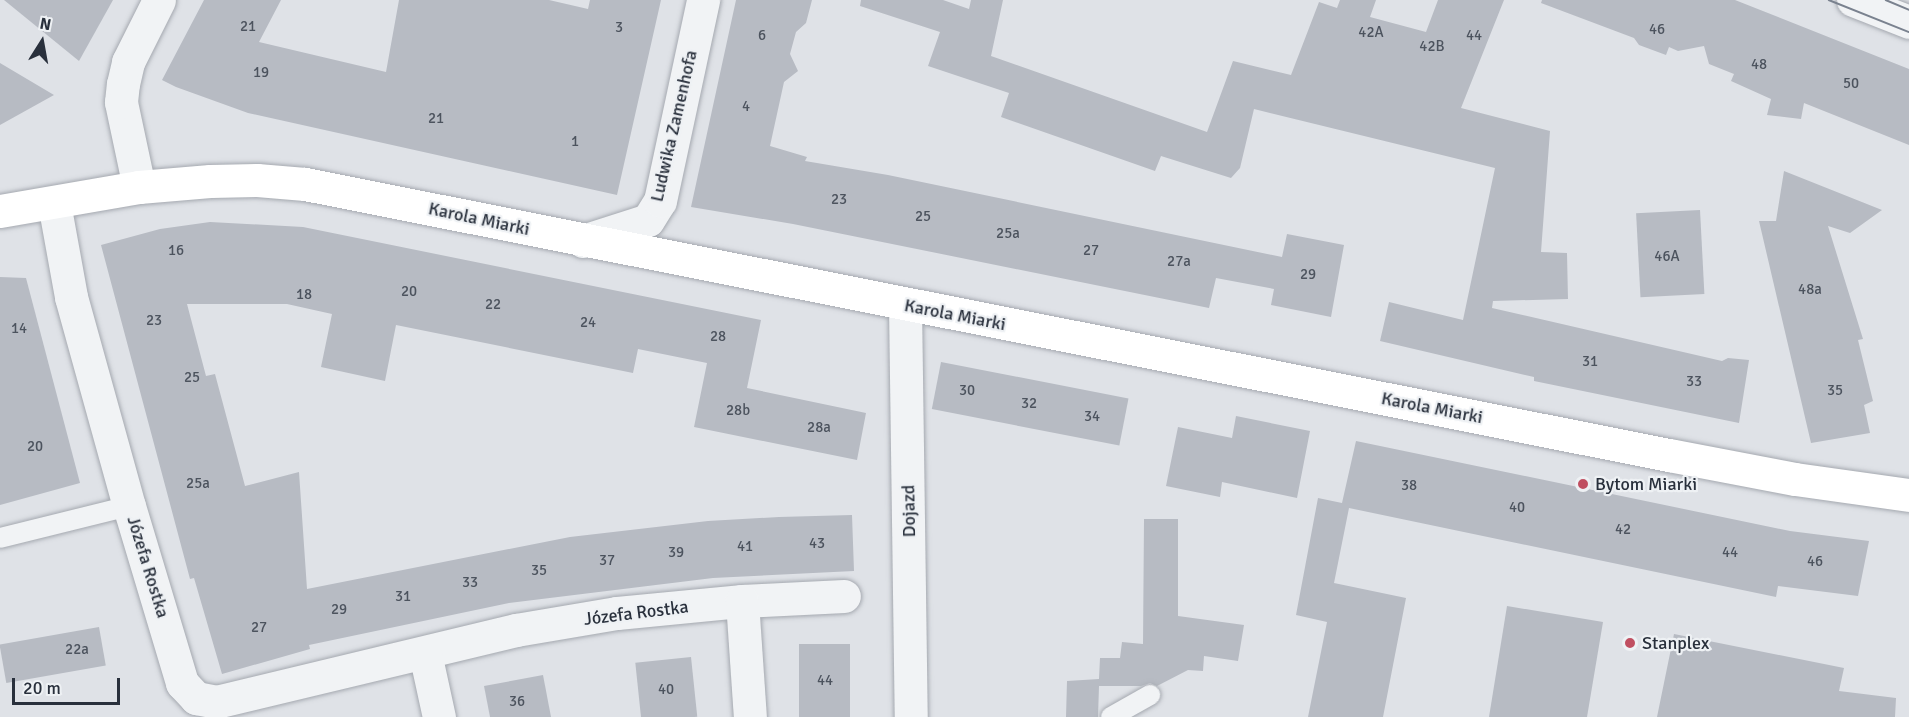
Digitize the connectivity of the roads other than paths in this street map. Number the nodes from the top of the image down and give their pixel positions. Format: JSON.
{"nodes":[{"id":1,"x":159,"y":0,"type":"edge"},
{"id":2,"x":703,"y":0,"type":"edge"},
{"id":3,"x":1853,"y":0,"type":"edge"},
{"id":4,"x":1909,"y":22,"type":"edge"},
{"id":5,"x":139,"y":187,"type":"junction"},
{"id":6,"x":54,"y":203,"type":"junction"},
{"id":7,"x":0,"y":211,"type":"edge"},
{"id":8,"x":583,"y":241,"type":"junction"},
{"id":9,"x":905,"y":305,"type":"junction"},
{"id":10,"x":1909,"y":495,"type":"edge"},
{"id":11,"x":129,"y":506,"type":"junction"},
{"id":12,"x":0,"y":538,"type":"edge"},
{"id":13,"x":844,"y":596,"type":"dead end"},
{"id":14,"x":742,"y":601,"type":"junction"},
{"id":15,"x":424,"y":653,"type":"junction"},
{"id":16,"x":1150,"y":695,"type":"dead end"},
{"id":17,"x":439,"y":717,"type":"edge"},
{"id":18,"x":750,"y":717,"type":"edge"},
{"id":19,"x":911,"y":717,"type":"edge"},
{"id":20,"x":1111,"y":717,"type":"edge"}],
"edges":[{"from":1,"to":5,"type":"street"},
{"from":2,"to":8,"type":"street","name":"Ludwika Zamenhofa"},
{"from":3,"to":4,"type":"street"},
{"from":5,"to":6,"type":"main road","name":"Karola Miarki"},
{"from":5,"to":8,"type":"main road","name":"Karola Miarki"},
{"from":6,"to":7,"type":"main road","name":"Karola Miarki"},
{"from":6,"to":11,"type":"street","name":"Józefa Rostka"},
{"from":8,"to":9,"type":"main road","name":"Karola Miarki"},
{"from":9,"to":10,"type":"main road","name":"Karola Miarki"},
{"from":9,"to":19,"type":"street","name":"Dojazd"},
{"from":11,"to":12,"type":"lane"},
{"from":11,"to":15,"type":"street","name":"Józefa Rostka"},
{"from":13,"to":14,"type":"street","name":"Józefa Rostka"},
{"from":14,"to":15,"type":"street","name":"Józefa Rostka"},
{"from":14,"to":18,"type":"street"},
{"from":15,"to":17,"type":"street"},
{"from":16,"to":20,"type":"lane"}]}
